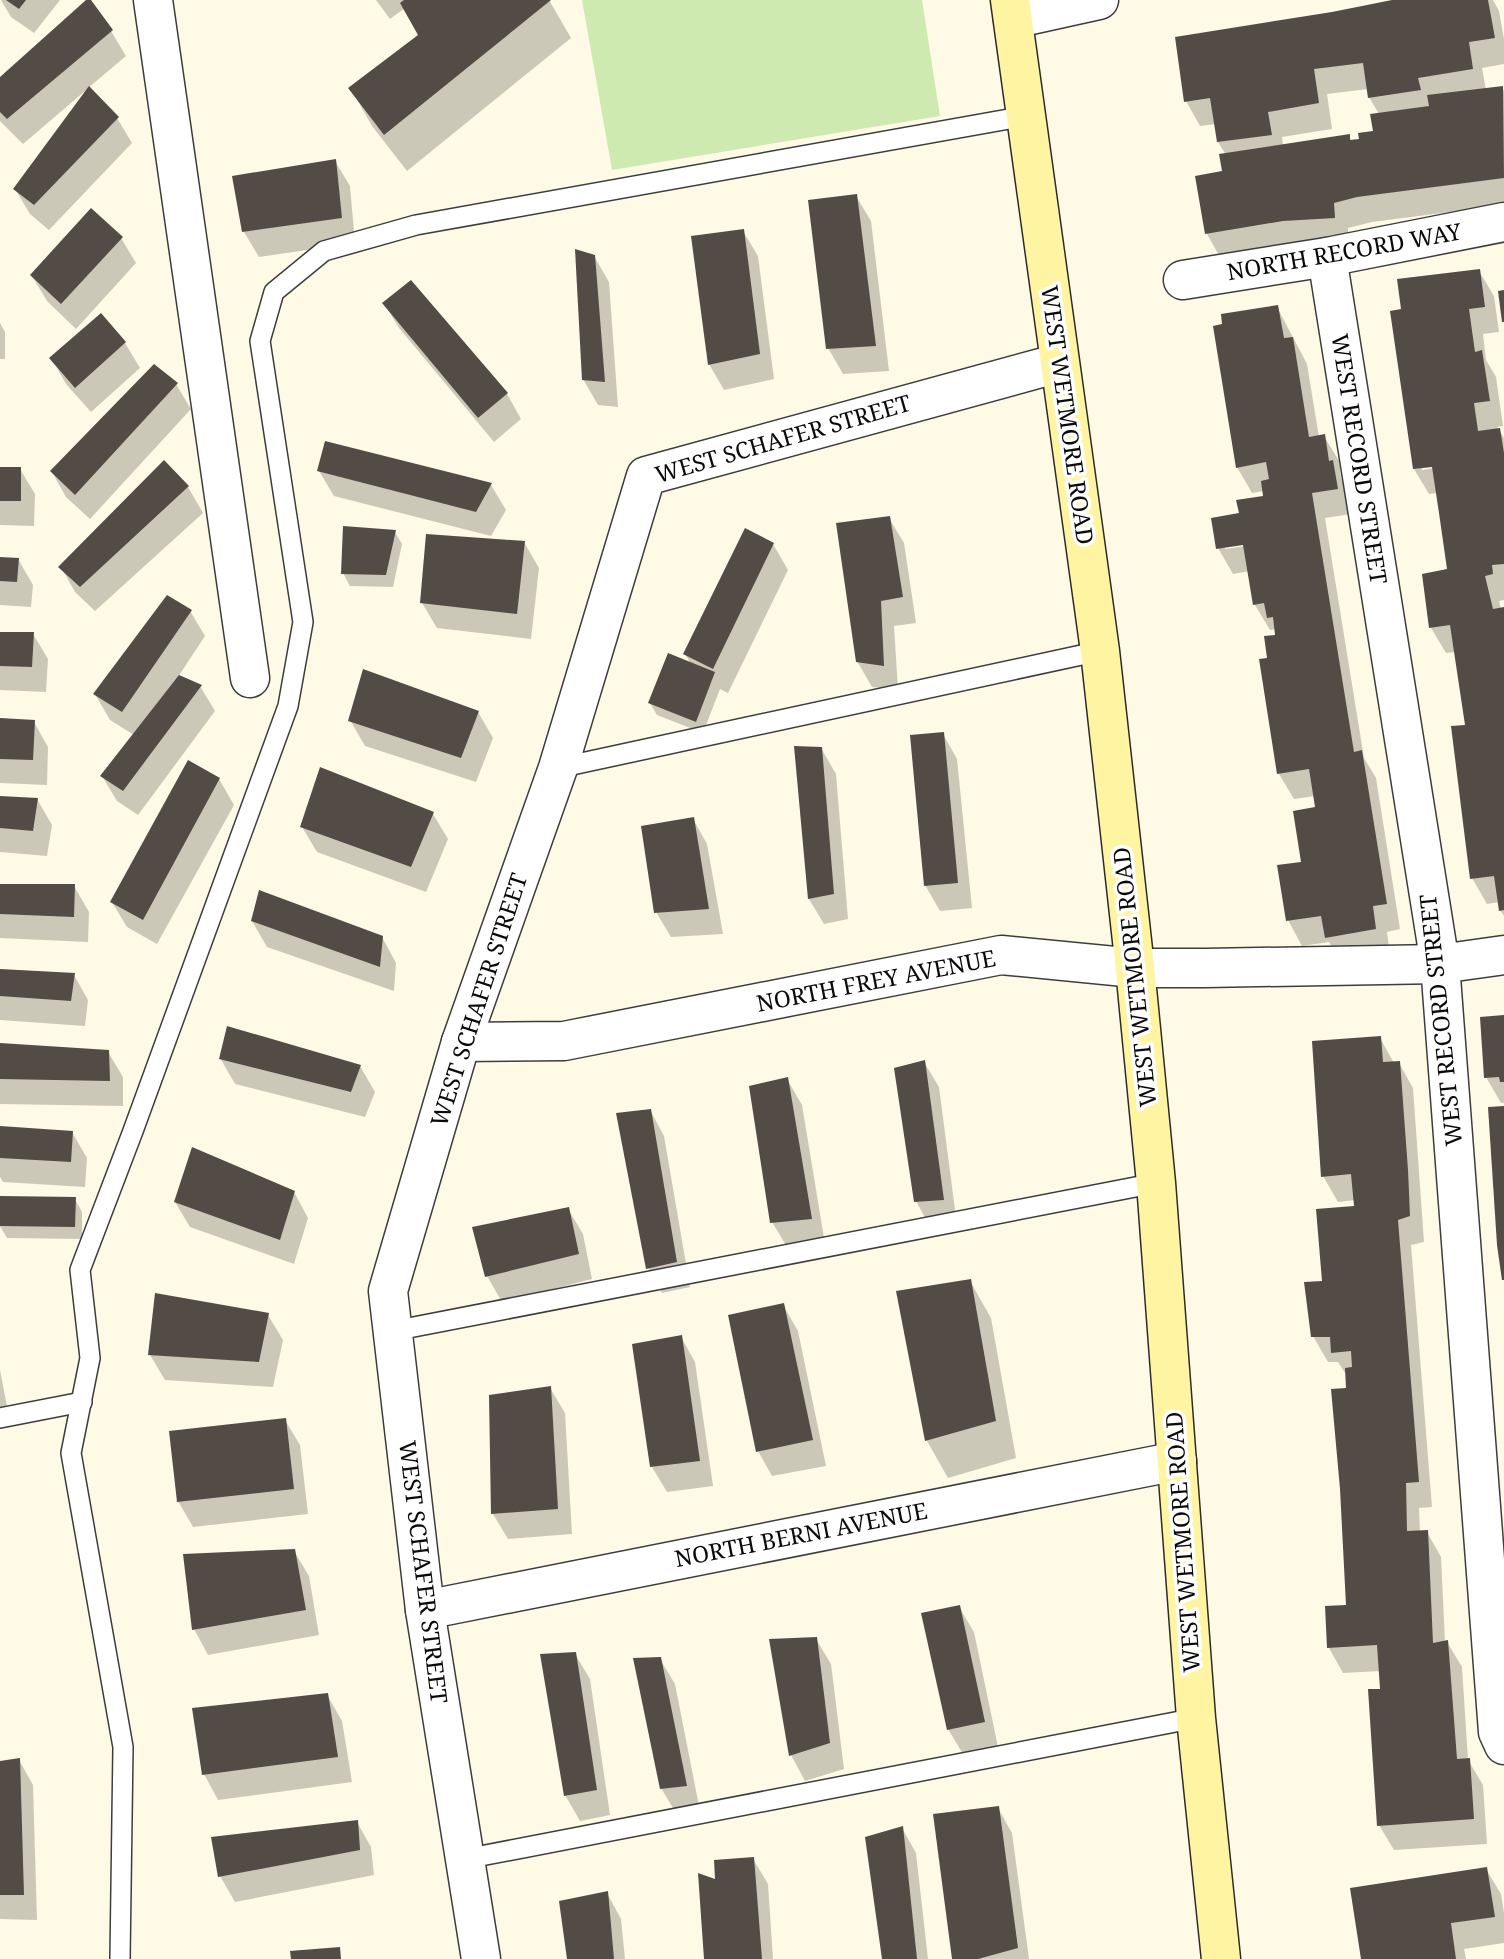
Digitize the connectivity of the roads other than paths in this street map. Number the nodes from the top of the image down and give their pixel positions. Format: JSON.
{"nodes":[{"id":1,"x":153,"y":0,"type":"edge"},
{"id":2,"x":1099,"y":0,"type":"edge"},
{"id":3,"x":1012,"y":9,"type":"edge"},
{"id":4,"x":1026,"y":116,"type":"junction"},
{"id":5,"x":1504,"y":222,"type":"edge"},
{"id":6,"x":1327,"y":257,"type":"junction"},
{"id":7,"x":1183,"y":280,"type":"dead end"},
{"id":8,"x":1059,"y":363,"type":"junction"},
{"id":9,"x":1100,"y":651,"type":"junction"},
{"id":10,"x":250,"y":678,"type":"dead end"},
{"id":11,"x":558,"y":768,"type":"junction"},
{"id":12,"x":1504,"y":955,"type":"edge"},
{"id":13,"x":1440,"y":964,"type":"junction"},
{"id":14,"x":1135,"y":968,"type":"junction"},
{"id":15,"x":461,"y":1042,"type":"junction"},
{"id":16,"x":1156,"y":1183,"type":"junction"},
{"id":17,"x":393,"y":1331,"type":"junction"},
{"id":18,"x":82,"y":1402,"type":"junction"},
{"id":19,"x":0,"y":1418,"type":"edge"},
{"id":20,"x":1177,"y":1461,"type":"junction"},
{"id":21,"x":425,"y":1610,"type":"junction"},
{"id":22,"x":1196,"y":1718,"type":"junction"},
{"id":23,"x":1504,"y":1745,"type":"edge"},
{"id":24,"x":465,"y":1859,"type":"junction"},
{"id":25,"x":120,"y":1959,"type":"edge"},
{"id":26,"x":481,"y":1959,"type":"edge"},
{"id":27,"x":1221,"y":1959,"type":"edge"}],
"edges":[{"from":1,"to":10,"type":"street"},
{"from":2,"to":3,"type":"street"},
{"from":3,"to":4,"type":"street","name":"WEST WETMORE ROAD"},
{"from":4,"to":8,"type":"street","name":"WEST WETMORE ROAD"},
{"from":4,"to":18,"type":"lane"},
{"from":5,"to":6,"type":"street","name":"NORTH RECORD WAY"},
{"from":6,"to":7,"type":"street","name":"NORTH RECORD WAY"},
{"from":6,"to":13,"type":"street","name":"WEST RECORD STREET"},
{"from":8,"to":9,"type":"street","name":"WEST WETMORE ROAD"},
{"from":8,"to":11,"type":"street","name":"WEST SCHAFER STREET"},
{"from":9,"to":11,"type":"lane"},
{"from":9,"to":14,"type":"street","name":"WEST WETMORE ROAD"},
{"from":11,"to":15,"type":"street","name":"WEST SCHAFER STREET"},
{"from":12,"to":13,"type":"street","name":"NORTH FREY AVENUE"},
{"from":13,"to":14,"type":"street","name":"NORTH FREY AVENUE"},
{"from":13,"to":23,"type":"street","name":"WEST RECORD STREET"},
{"from":14,"to":15,"type":"street","name":"NORTH FREY AVENUE"},
{"from":14,"to":16,"type":"street","name":"WEST WETMORE ROAD"},
{"from":15,"to":17,"type":"street","name":"WEST SCHAFER STREET"},
{"from":16,"to":17,"type":"lane"},
{"from":16,"to":20,"type":"street","name":"WEST WETMORE ROAD"},
{"from":17,"to":21,"type":"street","name":"WEST SCHAFER STREET"},
{"from":18,"to":19,"type":"lane"},
{"from":18,"to":25,"type":"lane"},
{"from":20,"to":21,"type":"street","name":"NORTH BERNI AVENUE"},
{"from":20,"to":22,"type":"street","name":"WEST WETMORE ROAD"},
{"from":21,"to":24,"type":"street","name":"WEST SCHAFER STREET"},
{"from":22,"to":24,"type":"lane"},
{"from":22,"to":27,"type":"street","name":"WEST WETMORE ROAD"},
{"from":24,"to":26,"type":"street","name":"WEST SCHAFER STREET"}]}
